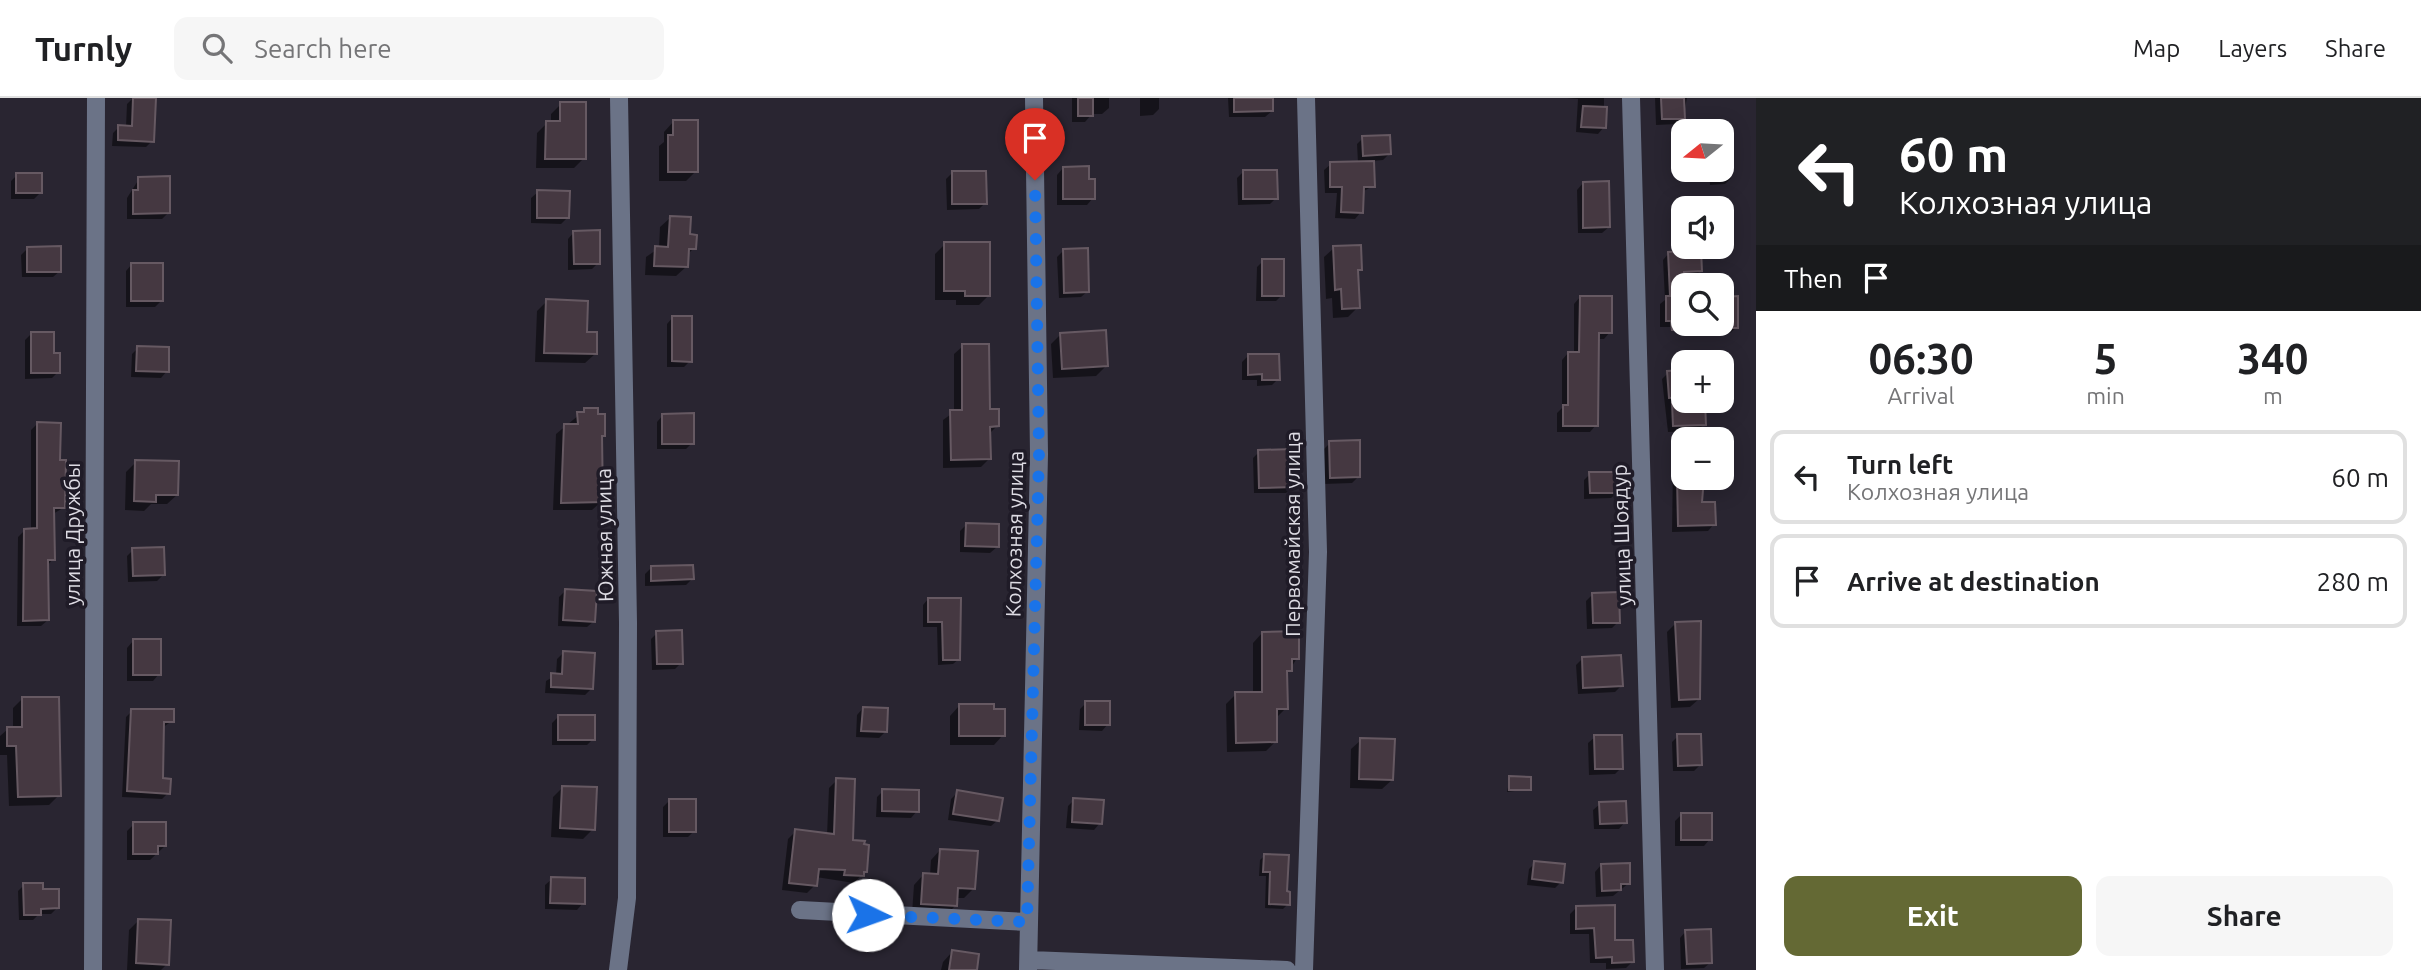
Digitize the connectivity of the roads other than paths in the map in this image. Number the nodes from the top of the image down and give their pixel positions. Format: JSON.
{"nodes":[{"id":1,"x":96,"y":98,"type":"edge"},
{"id":2,"x":619,"y":98,"type":"edge"},
{"id":3,"x":1034,"y":98,"type":"edge"},
{"id":4,"x":1306,"y":98,"type":"edge"},
{"id":5,"x":1631,"y":98,"type":"edge"},
{"id":6,"x":800,"y":910,"type":"dead end"},
{"id":7,"x":1027,"y":922,"type":"junction"},
{"id":8,"x":1029,"y":965,"type":"edge"},
{"id":9,"x":93,"y":970,"type":"edge"},
{"id":10,"x":618,"y":970,"type":"edge"},
{"id":11,"x":1287,"y":970,"type":"edge"},
{"id":12,"x":1304,"y":970,"type":"edge"},
{"id":13,"x":1655,"y":970,"type":"edge"}],
"edges":[{"from":1,"to":9,"type":"street","name":"улица Дружбы"},
{"from":2,"to":10,"type":"street","name":"Южная улица"},
{"from":3,"to":7,"type":"street","name":"Колхозная улица"},
{"from":4,"to":12,"type":"street","name":"Первомайская улица"},
{"from":5,"to":13,"type":"street","name":"улица Шоядур"},
{"from":6,"to":7,"type":"street"},
{"from":7,"to":8,"type":"street","name":"Колхозная улица"},
{"from":8,"to":11,"type":"street"}]}
